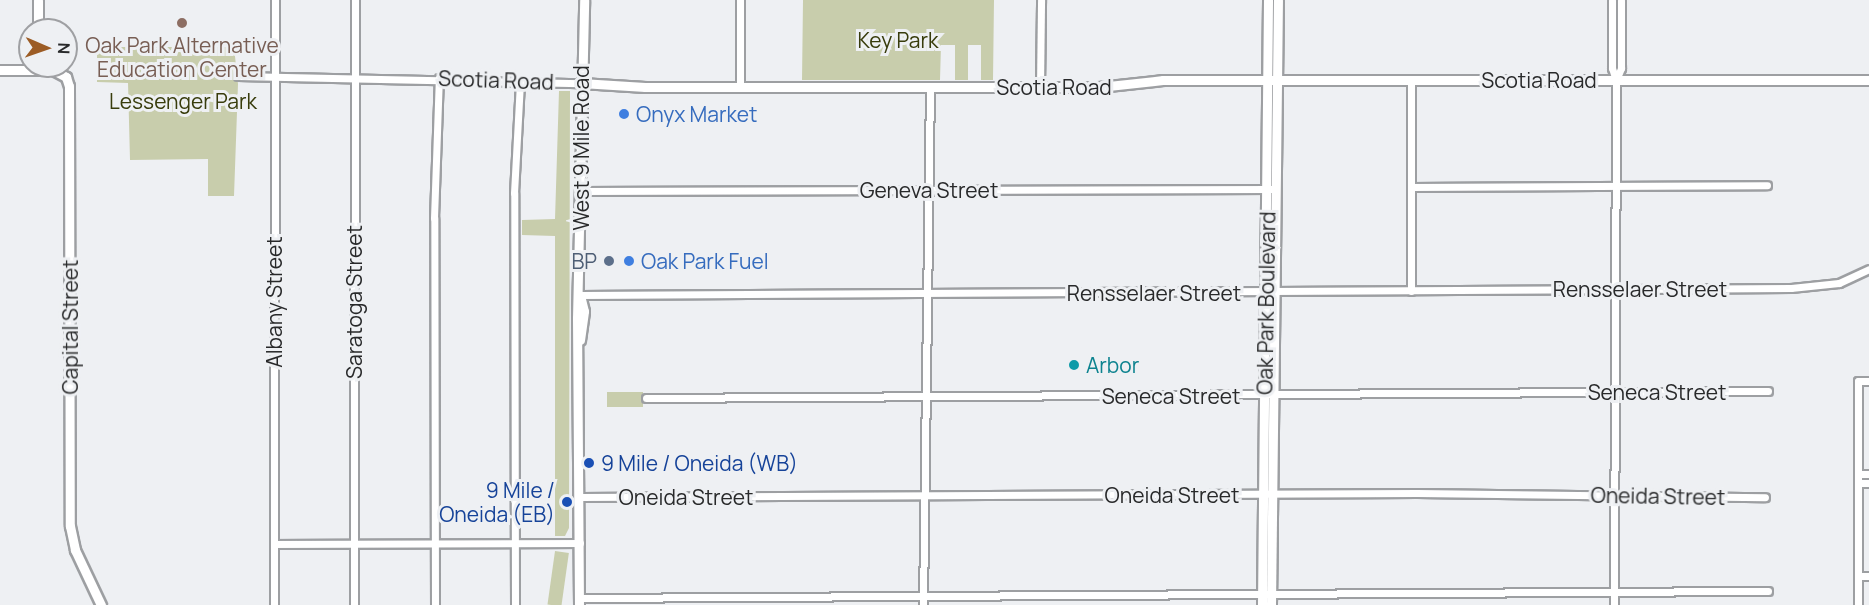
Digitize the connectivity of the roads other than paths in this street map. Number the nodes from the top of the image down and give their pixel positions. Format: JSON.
{"nodes":[{"id":1,"x":38,"y":0,"type":"edge"},
{"id":2,"x":275,"y":0,"type":"edge"},
{"id":3,"x":355,"y":0,"type":"edge"},
{"id":4,"x":584,"y":0,"type":"edge"},
{"id":5,"x":740,"y":0,"type":"edge"},
{"id":6,"x":1041,"y":0,"type":"edge"},
{"id":7,"x":1268,"y":0,"type":"edge"},
{"id":8,"x":1278,"y":0,"type":"edge"},
{"id":9,"x":1612,"y":0,"type":"edge"},
{"id":10,"x":1621,"y":0,"type":"edge"},
{"id":11,"x":38,"y":18,"type":"edge"},
{"id":12,"x":18,"y":69,"type":"edge"},
{"id":13,"x":0,"y":70,"type":"edge"},
{"id":14,"x":357,"y":75,"type":"junction"},
{"id":15,"x":238,"y":76,"type":"dead end"},
{"id":16,"x":276,"y":76,"type":"junction"},
{"id":17,"x":63,"y":78,"type":"edge"},
{"id":18,"x":439,"y":78,"type":"junction"},
{"id":19,"x":1273,"y":80,"type":"junction"},
{"id":20,"x":1411,"y":80,"type":"junction"},
{"id":21,"x":1617,"y":80,"type":"junction"},
{"id":22,"x":1869,"y":80,"type":"edge"},
{"id":23,"x":520,"y":81,"type":"junction"},
{"id":24,"x":581,"y":83,"type":"junction"},
{"id":25,"x":740,"y":87,"type":"junction"},
{"id":26,"x":930,"y":87,"type":"junction"},
{"id":27,"x":1040,"y":87,"type":"junction"},
{"id":28,"x":1767,"y":184,"type":"dead end"},
{"id":29,"x":1616,"y":185,"type":"junction"},
{"id":30,"x":1411,"y":187,"type":"junction"},
{"id":31,"x":1272,"y":189,"type":"junction"},
{"id":32,"x":928,"y":190,"type":"junction"},
{"id":33,"x":581,"y":191,"type":"junction"},
{"id":34,"x":1869,"y":269,"type":"edge"},
{"id":35,"x":1615,"y":289,"type":"junction"},
{"id":36,"x":1411,"y":291,"type":"junction"},
{"id":37,"x":1271,"y":292,"type":"junction"},
{"id":38,"x":927,"y":293,"type":"junction"},
{"id":39,"x":580,"y":295,"type":"junction"},
{"id":40,"x":1869,"y":381,"type":"edge"},
{"id":41,"x":1768,"y":392,"type":"dead end"},
{"id":42,"x":1615,"y":393,"type":"junction"},
{"id":43,"x":1269,"y":396,"type":"junction"},
{"id":44,"x":926,"y":397,"type":"junction"},
{"id":45,"x":646,"y":398,"type":"dead end"},
{"id":46,"x":1858,"y":474,"type":"junction"},
{"id":47,"x":1869,"y":474,"type":"edge"},
{"id":48,"x":1858,"y":483,"type":"junction"},
{"id":49,"x":1869,"y":483,"type":"edge"},
{"id":50,"x":1268,"y":494,"type":"junction"},
{"id":51,"x":924,"y":496,"type":"junction"},
{"id":52,"x":1615,"y":496,"type":"junction"},
{"id":53,"x":580,"y":497,"type":"junction"},
{"id":54,"x":1765,"y":498,"type":"dead end"},
{"id":55,"x":354,"y":543,"type":"junction"},
{"id":56,"x":435,"y":543,"type":"junction"},
{"id":57,"x":515,"y":543,"type":"junction"},
{"id":58,"x":580,"y":543,"type":"junction"},
{"id":59,"x":274,"y":544,"type":"junction"},
{"id":60,"x":1858,"y":576,"type":"junction"},
{"id":61,"x":1869,"y":576,"type":"edge"},
{"id":62,"x":1614,"y":591,"type":"junction"},
{"id":63,"x":1768,"y":591,"type":"dead end"},
{"id":64,"x":923,"y":596,"type":"junction"},
{"id":65,"x":1267,"y":600,"type":"edge"},
{"id":66,"x":579,"y":602,"type":"edge"},
{"id":67,"x":101,"y":605,"type":"edge"},
{"id":68,"x":274,"y":605,"type":"edge"},
{"id":69,"x":354,"y":605,"type":"edge"},
{"id":70,"x":435,"y":605,"type":"edge"},
{"id":71,"x":515,"y":605,"type":"edge"},
{"id":72,"x":923,"y":605,"type":"edge"},
{"id":73,"x":1614,"y":605,"type":"edge"},
{"id":74,"x":1858,"y":605,"type":"edge"}],
"edges":[{"from":1,"to":11,"type":"street"},
{"from":2,"to":16,"type":"street","name":"Albany Street"},
{"from":3,"to":14,"type":"street","name":"Saratoga Street"},
{"from":4,"to":24,"type":"street","name":"West 9 Mile Road"},
{"from":5,"to":25,"type":"street"},
{"from":6,"to":27,"type":"street"},
{"from":7,"to":19,"type":"street","name":"Oak Park Boulevard"},
{"from":8,"to":19,"type":"street","name":"Oak Park Boulevard"},
{"from":9,"to":21,"type":"street"},
{"from":10,"to":21,"type":"street"},
{"from":12,"to":13,"type":"street"},
{"from":14,"to":16,"type":"street","name":"Scotia Road"},
{"from":14,"to":18,"type":"street","name":"Scotia Road"},
{"from":14,"to":55,"type":"street","name":"Saratoga Street"},
{"from":15,"to":16,"type":"street","name":"Scotia Road"},
{"from":16,"to":59,"type":"street","name":"Albany Street"},
{"from":17,"to":67,"type":"street","name":"Capital Street"},
{"from":18,"to":23,"type":"street","name":"Scotia Road"},
{"from":18,"to":56,"type":"street"},
{"from":19,"to":20,"type":"street","name":"Scotia Road"},
{"from":19,"to":27,"type":"street","name":"Scotia Road"},
{"from":19,"to":31,"type":"street","name":"Oak Park Boulevard"},
{"from":20,"to":21,"type":"street","name":"Scotia Road"},
{"from":20,"to":30,"type":"street"},
{"from":21,"to":22,"type":"street","name":"Scotia Road"},
{"from":21,"to":29,"type":"street"},
{"from":23,"to":24,"type":"street","name":"Scotia Road"},
{"from":23,"to":57,"type":"street"},
{"from":24,"to":25,"type":"street","name":"Scotia Road"},
{"from":24,"to":33,"type":"street","name":"West 9 Mile Road"},
{"from":25,"to":26,"type":"street","name":"Scotia Road"},
{"from":26,"to":27,"type":"street","name":"Scotia Road"},
{"from":26,"to":32,"type":"street"},
{"from":28,"to":29,"type":"street"},
{"from":29,"to":30,"type":"street"},
{"from":29,"to":35,"type":"street"},
{"from":30,"to":36,"type":"street"},
{"from":31,"to":32,"type":"street","name":"Geneva Street"},
{"from":31,"to":37,"type":"street","name":"Oak Park Boulevard"},
{"from":32,"to":33,"type":"street","name":"Geneva Street"},
{"from":32,"to":38,"type":"street"},
{"from":33,"to":39,"type":"street","name":"West 9 Mile Road"},
{"from":34,"to":35,"type":"street","name":"Rensselaer Street"},
{"from":35,"to":36,"type":"street","name":"Rensselaer Street"},
{"from":35,"to":42,"type":"street"},
{"from":36,"to":37,"type":"street","name":"Rensselaer Street"},
{"from":37,"to":38,"type":"street","name":"Rensselaer Street"},
{"from":37,"to":43,"type":"street","name":"Oak Park Boulevard"},
{"from":38,"to":39,"type":"street","name":"Rensselaer Street"},
{"from":38,"to":44,"type":"street"},
{"from":39,"to":53,"type":"street","name":"West 9 Mile Road"},
{"from":40,"to":46,"type":"street"},
{"from":41,"to":42,"type":"street","name":"Seneca Street"},
{"from":42,"to":43,"type":"street","name":"Seneca Street"},
{"from":42,"to":52,"type":"street"},
{"from":43,"to":44,"type":"street","name":"Seneca Street"},
{"from":43,"to":50,"type":"street","name":"Oak Park Boulevard"},
{"from":44,"to":45,"type":"street","name":"Seneca Street"},
{"from":44,"to":51,"type":"street"},
{"from":46,"to":47,"type":"street"},
{"from":46,"to":48,"type":"street"},
{"from":48,"to":49,"type":"street"},
{"from":48,"to":60,"type":"street"},
{"from":50,"to":51,"type":"street","name":"Oneida Street"},
{"from":50,"to":52,"type":"street","name":"Oneida Street"},
{"from":50,"to":65,"type":"street","name":"Oak Park Boulevard"},
{"from":51,"to":53,"type":"street","name":"Oneida Street"},
{"from":51,"to":64,"type":"street"},
{"from":52,"to":54,"type":"street","name":"Oneida Street"},
{"from":52,"to":62,"type":"street"},
{"from":53,"to":58,"type":"street","name":"West 9 Mile Road"},
{"from":55,"to":56,"type":"street"},
{"from":55,"to":59,"type":"street"},
{"from":55,"to":69,"type":"street","name":"Saratoga Street"},
{"from":56,"to":57,"type":"street"},
{"from":56,"to":70,"type":"street"},
{"from":57,"to":58,"type":"street"},
{"from":57,"to":71,"type":"street"},
{"from":58,"to":66,"type":"street","name":"West 9 Mile Road"},
{"from":59,"to":68,"type":"street","name":"Albany Street"},
{"from":60,"to":61,"type":"street"},
{"from":60,"to":74,"type":"street"},
{"from":62,"to":63,"type":"street"},
{"from":62,"to":65,"type":"street"},
{"from":62,"to":73,"type":"street"},
{"from":64,"to":65,"type":"street"},
{"from":64,"to":66,"type":"street"},
{"from":64,"to":72,"type":"street"}]}
